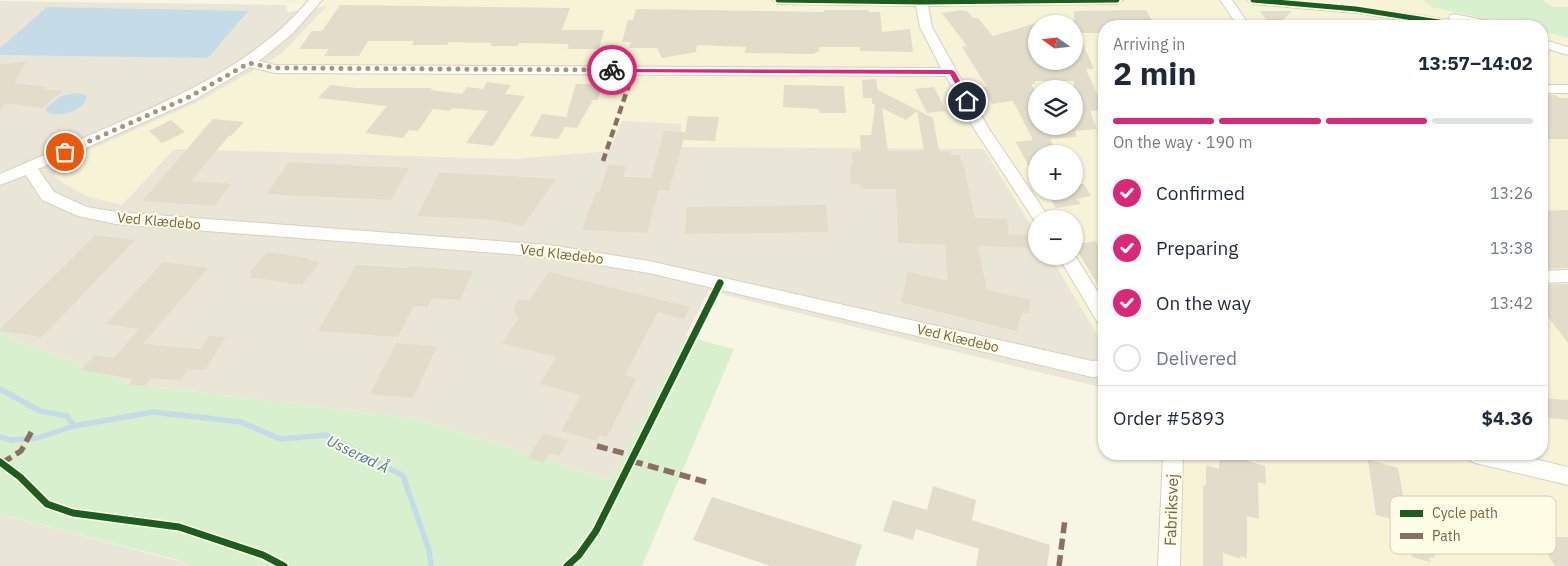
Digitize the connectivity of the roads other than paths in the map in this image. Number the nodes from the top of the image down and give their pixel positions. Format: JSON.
{"nodes":[{"id":1,"x":316,"y":0,"type":"edge"},
{"id":2,"x":778,"y":0,"type":"edge"},
{"id":3,"x":1117,"y":0,"type":"edge"},
{"id":4,"x":1226,"y":0,"type":"edge"},
{"id":5,"x":1253,"y":0,"type":"edge"},
{"id":6,"x":1337,"y":0,"type":"edge"},
{"id":7,"x":921,"y":1,"type":"edge"},
{"id":8,"x":1416,"y":11,"type":"junction"},
{"id":9,"x":1240,"y":20,"type":"edge"},
{"id":10,"x":1445,"y":20,"type":"edge"},
{"id":11,"x":1463,"y":20,"type":"edge"},
{"id":12,"x":1548,"y":39,"type":"edge"},
{"id":13,"x":1568,"y":44,"type":"edge"},
{"id":14,"x":1548,"y":45,"type":"edge"},
{"id":15,"x":1568,"y":50,"type":"edge"},
{"id":16,"x":249,"y":63,"type":"junction"},
{"id":17,"x":952,"y":72,"type":"junction"},
{"id":18,"x":1548,"y":89,"type":"edge"},
{"id":19,"x":1568,"y":89,"type":"edge"},
{"id":20,"x":29,"y":167,"type":"junction"},
{"id":21,"x":0,"y":180,"type":"edge"},
{"id":22,"x":1036,"y":210,"type":"edge"},
{"id":23,"x":1072,"y":265,"type":"edge"},
{"id":24,"x":1568,"y":276,"type":"edge"},
{"id":25,"x":1548,"y":277,"type":"edge"},
{"id":26,"x":1098,"y":308,"type":"edge"},
{"id":27,"x":1098,"y":368,"type":"edge"},
{"id":28,"x":1173,"y":460,"type":"edge"},
{"id":29,"x":1500,"y":460,"type":"edge"},
{"id":30,"x":1568,"y":476,"type":"edge"},
{"id":31,"x":1168,"y":566,"type":"edge"}],
"edges":[{"from":1,"to":16,"type":"street"},
{"from":2,"to":7,"type":"street"},
{"from":3,"to":7,"type":"street"},
{"from":4,"to":9,"type":"street"},
{"from":5,"to":8,"type":"street"},
{"from":6,"to":8,"type":"street"},
{"from":7,"to":17,"type":"street"},
{"from":8,"to":10,"type":"street"},
{"from":8,"to":11,"type":"street"},
{"from":12,"to":13,"type":"street"},
{"from":14,"to":15,"type":"street"},
{"from":16,"to":17,"type":"street"},
{"from":16,"to":20,"type":"street"},
{"from":17,"to":22,"type":"street"},
{"from":18,"to":19,"type":"street"},
{"from":20,"to":21,"type":"street"},
{"from":20,"to":27,"type":"street","name":"Ved Klædebo"},
{"from":23,"to":26,"type":"street"},
{"from":24,"to":25,"type":"street"},
{"from":28,"to":31,"type":"street","name":"Fabriksvej"},
{"from":29,"to":30,"type":"street"}]}
